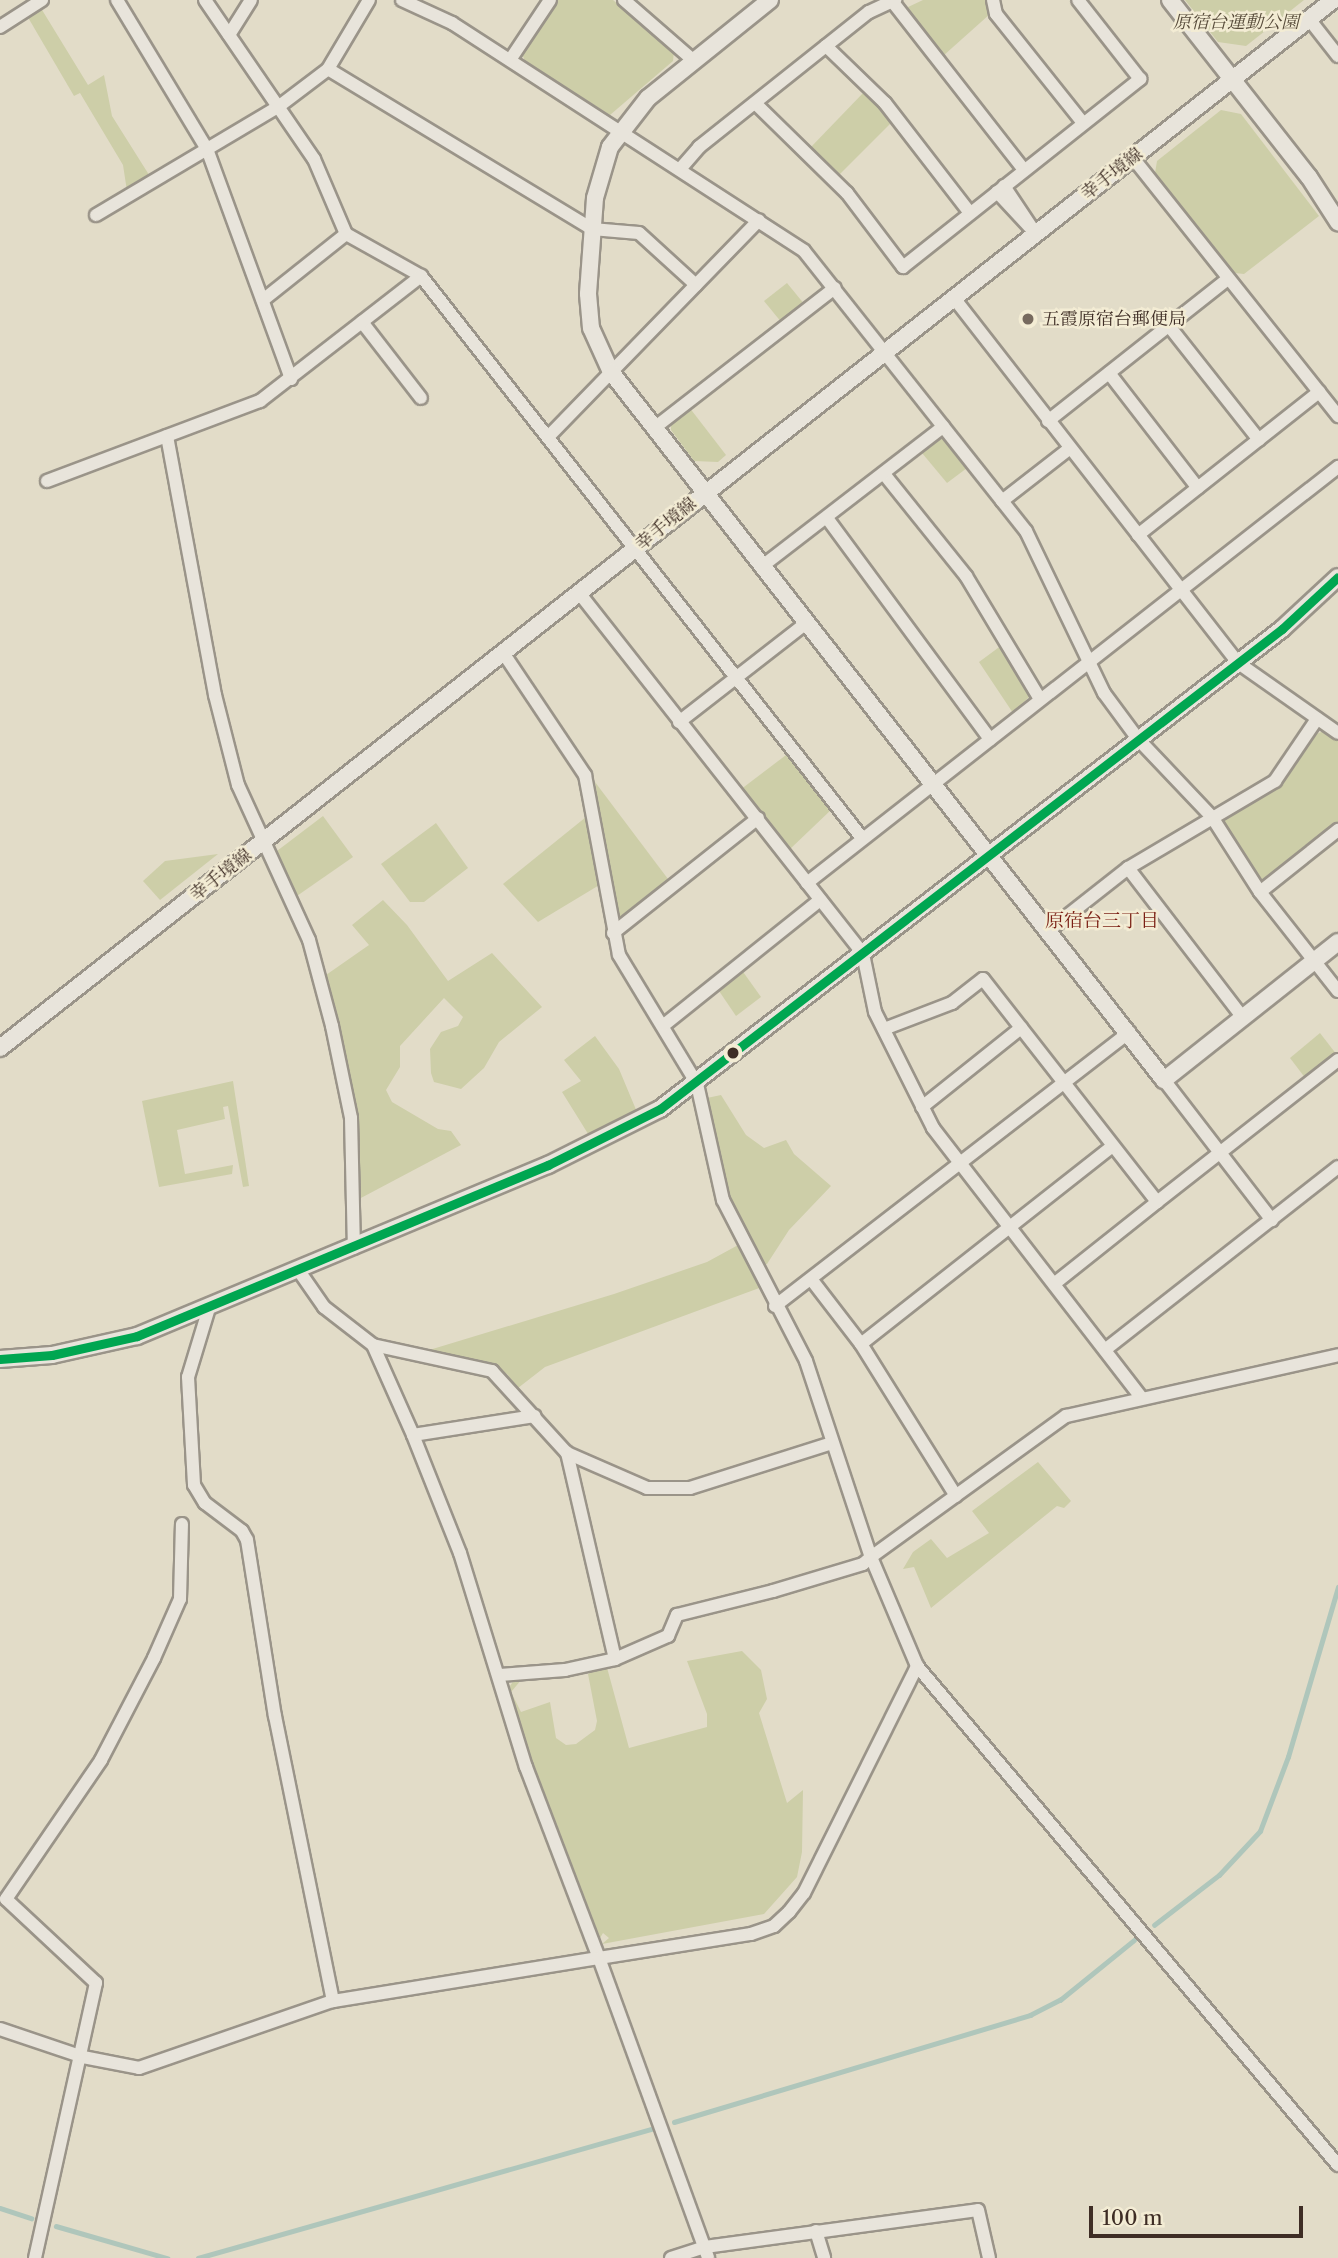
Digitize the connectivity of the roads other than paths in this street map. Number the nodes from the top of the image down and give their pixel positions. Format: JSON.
{"nodes":[{"id":1,"x":42,"y":0,"type":"edge"},
{"id":2,"x":117,"y":0,"type":"edge"},
{"id":3,"x":205,"y":0,"type":"edge"},
{"id":4,"x":250,"y":0,"type":"edge"},
{"id":5,"x":369,"y":0,"type":"edge"},
{"id":6,"x":401,"y":0,"type":"edge"},
{"id":7,"x":550,"y":0,"type":"edge"},
{"id":8,"x":624,"y":0,"type":"edge"},
{"id":9,"x":770,"y":0,"type":"edge"},
{"id":10,"x":893,"y":0,"type":"edge"},
{"id":11,"x":993,"y":0,"type":"edge"},
{"id":12,"x":1079,"y":0,"type":"edge"},
{"id":13,"x":1170,"y":0,"type":"edge"},
{"id":14,"x":1333,"y":0,"type":"edge"},
{"id":15,"x":423,"y":4,"type":"edge"},
{"id":16,"x":867,"y":6,"type":"edge"},
{"id":17,"x":1309,"y":19,"type":"junction"},
{"id":18,"x":0,"y":27,"type":"edge"},
{"id":19,"x":229,"y":35,"type":"junction"},
{"id":20,"x":826,"y":46,"type":"junction"},
{"id":21,"x":1338,"y":56,"type":"edge"},
{"id":22,"x":510,"y":60,"type":"junction"},
{"id":23,"x":693,"y":60,"type":"junction"},
{"id":24,"x":328,"y":69,"type":"junction"},
{"id":25,"x":1231,"y":80,"type":"junction"},
{"id":26,"x":755,"y":103,"type":"junction"},
{"id":27,"x":278,"y":107,"type":"junction"},
{"id":28,"x":1083,"y":124,"type":"junction"},
{"id":29,"x":619,"y":130,"type":"junction"},
{"id":30,"x":207,"y":149,"type":"junction"},
{"id":31,"x":1133,"y":158,"type":"junction"},
{"id":32,"x":681,"y":168,"type":"junction"},
{"id":33,"x":1024,"y":170,"type":"junction"},
{"id":34,"x":1000,"y":189,"type":"junction"},
{"id":35,"x":970,"y":213,"type":"junction"},
{"id":36,"x":96,"y":215,"type":"dead end"},
{"id":37,"x":759,"y":220,"type":"junction"},
{"id":38,"x":1338,"y":222,"type":"edge"},
{"id":39,"x":592,"y":229,"type":"junction"},
{"id":40,"x":346,"y":234,"type":"junction"},
{"id":41,"x":1036,"y":234,"type":"junction"},
{"id":42,"x":421,"y":276,"type":"junction"},
{"id":43,"x":1228,"y":279,"type":"junction"},
{"id":44,"x":696,"y":285,"type":"junction"},
{"id":45,"x":835,"y":288,"type":"junction"},
{"id":46,"x":954,"y":298,"type":"junction"},
{"id":47,"x":263,"y":300,"type":"junction"},
{"id":48,"x":362,"y":323,"type":"junction"},
{"id":49,"x":1169,"y":326,"type":"junction"},
{"id":50,"x":885,"y":352,"type":"junction"},
{"id":51,"x":611,"y":372,"type":"junction"},
{"id":52,"x":1109,"y":373,"type":"junction"},
{"id":53,"x":291,"y":379,"type":"junction"},
{"id":54,"x":1319,"y":393,"type":"junction"},
{"id":55,"x":421,"y":398,"type":"dead end"},
{"id":56,"x":1338,"y":416,"type":"edge"},
{"id":57,"x":1048,"y":421,"type":"junction"},
{"id":58,"x":943,"y":427,"type":"junction"},
{"id":59,"x":653,"y":429,"type":"junction"},
{"id":60,"x":167,"y":436,"type":"junction"},
{"id":61,"x":548,"y":436,"type":"junction"},
{"id":62,"x":1259,"y":440,"type":"junction"},
{"id":63,"x":1070,"y":448,"type":"junction"},
{"id":64,"x":1338,"y":467,"type":"edge"},
{"id":65,"x":884,"y":474,"type":"junction"},
{"id":66,"x":47,"y":481,"type":"dead end"},
{"id":67,"x":1198,"y":488,"type":"junction"},
{"id":68,"x":703,"y":495,"type":"junction"},
{"id":69,"x":1003,"y":501,"type":"junction"},
{"id":70,"x":827,"y":517,"type":"junction"},
{"id":71,"x":1138,"y":535,"type":"junction"},
{"id":72,"x":635,"y":549,"type":"junction"},
{"id":73,"x":761,"y":567,"type":"junction"},
{"id":74,"x":1338,"y":578,"type":"edge"},
{"id":75,"x":1181,"y":589,"type":"junction"},
{"id":76,"x":580,"y":594,"type":"junction"},
{"id":77,"x":804,"y":624,"type":"junction"},
{"id":78,"x":504,"y":654,"type":"junction"},
{"id":79,"x":1089,"y":662,"type":"junction"},
{"id":80,"x":1237,"y":662,"type":"junction"},
{"id":81,"x":737,"y":676,"type":"junction"},
{"id":82,"x":1040,"y":699,"type":"junction"},
{"id":83,"x":1317,"y":719,"type":"junction"},
{"id":84,"x":679,"y":722,"type":"junction"},
{"id":85,"x":1338,"y":733,"type":"edge"},
{"id":86,"x":1138,"y":738,"type":"junction"},
{"id":87,"x":990,"y":739,"type":"junction"},
{"id":88,"x":932,"y":785,"type":"junction"},
{"id":89,"x":1212,"y":817,"type":"junction"},
{"id":90,"x":758,"y":818,"type":"junction"},
{"id":91,"x":1338,"y":830,"type":"edge"},
{"id":92,"x":862,"y":838,"type":"junction"},
{"id":93,"x":263,"y":842,"type":"junction"},
{"id":94,"x":988,"y":856,"type":"junction"},
{"id":95,"x":1128,"y":868,"type":"junction"},
{"id":96,"x":807,"y":883,"type":"junction"},
{"id":97,"x":1260,"y":892,"type":"junction"},
{"id":98,"x":820,"y":900,"type":"junction"},
{"id":99,"x":1048,"y":931,"type":"junction"},
{"id":100,"x":613,"y":933,"type":"junction"},
{"id":101,"x":1338,"y":942,"type":"edge"},
{"id":102,"x":863,"y":954,"type":"junction"},
{"id":103,"x":1314,"y":960,"type":"junction"},
{"id":104,"x":1338,"y":991,"type":"edge"},
{"id":105,"x":1243,"y":1018,"type":"junction"},
{"id":106,"x":664,"y":1025,"type":"junction"},
{"id":107,"x":1021,"y":1028,"type":"junction"},
{"id":108,"x":884,"y":1030,"type":"junction"},
{"id":109,"x":1129,"y":1032,"type":"junction"},
{"id":110,"x":0,"y":1048,"type":"edge"},
{"id":111,"x":1338,"y":1060,"type":"edge"},
{"id":112,"x":1164,"y":1080,"type":"junction"},
{"id":113,"x":697,"y":1084,"type":"junction"},
{"id":114,"x":1062,"y":1084,"type":"junction"},
{"id":115,"x":922,"y":1107,"type":"junction"},
{"id":116,"x":1113,"y":1146,"type":"junction"},
{"id":117,"x":1219,"y":1152,"type":"junction"},
{"id":118,"x":959,"y":1163,"type":"junction"},
{"id":119,"x":1338,"y":1167,"type":"edge"},
{"id":120,"x":1157,"y":1202,"type":"junction"},
{"id":121,"x":1272,"y":1220,"type":"junction"},
{"id":122,"x":1009,"y":1226,"type":"junction"},
{"id":123,"x":354,"y":1248,"type":"junction"},
{"id":124,"x":299,"y":1271,"type":"junction"},
{"id":125,"x":811,"y":1279,"type":"junction"},
{"id":126,"x":1054,"y":1284,"type":"junction"},
{"id":127,"x":775,"y":1306,"type":"junction"},
{"id":128,"x":209,"y":1308,"type":"junction"},
{"id":129,"x":861,"y":1344,"type":"junction"},
{"id":130,"x":373,"y":1345,"type":"junction"},
{"id":131,"x":1106,"y":1349,"type":"junction"},
{"id":132,"x":1338,"y":1355,"type":"edge"},
{"id":133,"x":0,"y":1359,"type":"edge"},
{"id":134,"x":1140,"y":1396,"type":"junction"},
{"id":135,"x":535,"y":1416,"type":"junction"},
{"id":136,"x":413,"y":1435,"type":"junction"},
{"id":137,"x":832,"y":1443,"type":"junction"},
{"id":138,"x":567,"y":1453,"type":"junction"},
{"id":139,"x":956,"y":1496,"type":"junction"},
{"id":140,"x":182,"y":1524,"type":"dead end"},
{"id":141,"x":871,"y":1558,"type":"junction"},
{"id":142,"x":615,"y":1659,"type":"junction"},
{"id":143,"x":917,"y":1666,"type":"junction"},
{"id":144,"x":500,"y":1675,"type":"junction"},
{"id":145,"x":599,"y":1958,"type":"junction"},
{"id":146,"x":332,"y":2001,"type":"junction"},
{"id":147,"x":0,"y":2029,"type":"edge"},
{"id":148,"x":83,"y":2057,"type":"junction"},
{"id":149,"x":1326,"y":2149,"type":"junction"},
{"id":150,"x":1338,"y":2165,"type":"edge"},
{"id":151,"x":1338,"y":2177,"type":"edge"},
{"id":152,"x":816,"y":2231,"type":"junction"},
{"id":153,"x":707,"y":2252,"type":"edge"},
{"id":154,"x":35,"y":2258,"type":"edge"},
{"id":155,"x":671,"y":2258,"type":"edge"},
{"id":156,"x":824,"y":2258,"type":"edge"},
{"id":157,"x":989,"y":2258,"type":"edge"}],
"edges":[{"from":1,"to":18,"type":"street"},
{"from":2,"to":30,"type":"street"},
{"from":3,"to":19,"type":"street"},
{"from":4,"to":19,"type":"street"},
{"from":5,"to":24,"type":"street"},
{"from":6,"to":15,"type":"street"},
{"from":7,"to":22,"type":"street"},
{"from":8,"to":23,"type":"street"},
{"from":9,"to":23,"type":"street"},
{"from":10,"to":16,"type":"street"},
{"from":10,"to":33,"type":"street"},
{"from":11,"to":28,"type":"street"},
{"from":12,"to":28,"type":"street"},
{"from":13,"to":25,"type":"street"},
{"from":14,"to":17,"type":"street","name":"幸手境線"},
{"from":15,"to":22,"type":"street"},
{"from":16,"to":20,"type":"street"},
{"from":17,"to":21,"type":"street"},
{"from":17,"to":25,"type":"street","name":"幸手境線"},
{"from":19,"to":27,"type":"street"},
{"from":20,"to":26,"type":"street"},
{"from":20,"to":35,"type":"street"},
{"from":22,"to":29,"type":"street"},
{"from":23,"to":29,"type":"street"},
{"from":24,"to":27,"type":"street"},
{"from":24,"to":39,"type":"street"},
{"from":25,"to":31,"type":"street","name":"幸手境線"},
{"from":25,"to":38,"type":"street"},
{"from":26,"to":32,"type":"street"},
{"from":26,"to":35,"type":"street"},
{"from":27,"to":30,"type":"street"},
{"from":27,"to":40,"type":"street"},
{"from":28,"to":33,"type":"street"},
{"from":29,"to":32,"type":"street"},
{"from":29,"to":39,"type":"street"},
{"from":30,"to":36,"type":"street"},
{"from":30,"to":47,"type":"street"},
{"from":31,"to":41,"type":"street","name":"幸手境線"},
{"from":31,"to":43,"type":"street"},
{"from":32,"to":37,"type":"street"},
{"from":33,"to":34,"type":"street"},
{"from":34,"to":35,"type":"street"},
{"from":34,"to":41,"type":"street"},
{"from":37,"to":44,"type":"street"},
{"from":37,"to":45,"type":"street"},
{"from":39,"to":44,"type":"street"},
{"from":39,"to":51,"type":"street"},
{"from":40,"to":42,"type":"street"},
{"from":40,"to":47,"type":"street"},
{"from":41,"to":46,"type":"street","name":"幸手境線"},
{"from":42,"to":48,"type":"street"},
{"from":42,"to":61,"type":"street"},
{"from":43,"to":49,"type":"street"},
{"from":43,"to":54,"type":"street"},
{"from":44,"to":51,"type":"street"},
{"from":45,"to":50,"type":"street"},
{"from":45,"to":59,"type":"street"},
{"from":46,"to":50,"type":"street","name":"幸手境線"},
{"from":46,"to":57,"type":"street"},
{"from":47,"to":53,"type":"street"},
{"from":48,"to":53,"type":"street"},
{"from":48,"to":55,"type":"street"},
{"from":49,"to":52,"type":"street"},
{"from":49,"to":62,"type":"street"},
{"from":50,"to":58,"type":"street"},
{"from":50,"to":68,"type":"street","name":"幸手境線"},
{"from":51,"to":59,"type":"street"},
{"from":51,"to":61,"type":"street"},
{"from":52,"to":57,"type":"street"},
{"from":52,"to":67,"type":"street"},
{"from":53,"to":60,"type":"street"},
{"from":54,"to":56,"type":"street"},
{"from":54,"to":62,"type":"street"},
{"from":57,"to":63,"type":"street"},
{"from":58,"to":65,"type":"street"},
{"from":58,"to":69,"type":"street"},
{"from":59,"to":68,"type":"street"},
{"from":60,"to":66,"type":"street"},
{"from":60,"to":93,"type":"street"},
{"from":61,"to":72,"type":"street"},
{"from":62,"to":67,"type":"street"},
{"from":63,"to":69,"type":"street"},
{"from":63,"to":71,"type":"street"},
{"from":64,"to":75,"type":"street"},
{"from":65,"to":70,"type":"street"},
{"from":65,"to":82,"type":"street"},
{"from":67,"to":71,"type":"street"},
{"from":68,"to":72,"type":"street","name":"幸手境線"},
{"from":68,"to":73,"type":"street"},
{"from":69,"to":79,"type":"street"},
{"from":70,"to":73,"type":"street"},
{"from":70,"to":87,"type":"street"},
{"from":71,"to":75,"type":"street"},
{"from":72,"to":76,"type":"street","name":"幸手境線"},
{"from":72,"to":81,"type":"street"},
{"from":73,"to":77,"type":"street"},
{"from":74,"to":80,"type":"street"},
{"from":75,"to":79,"type":"street"},
{"from":75,"to":80,"type":"street"},
{"from":76,"to":78,"type":"street","name":"幸手境線"},
{"from":76,"to":84,"type":"street"},
{"from":77,"to":81,"type":"street"},
{"from":77,"to":88,"type":"street"},
{"from":78,"to":93,"type":"street","name":"幸手境線"},
{"from":78,"to":100,"type":"street"},
{"from":79,"to":82,"type":"street"},
{"from":79,"to":86,"type":"street"},
{"from":80,"to":83,"type":"street"},
{"from":80,"to":86,"type":"street"},
{"from":81,"to":84,"type":"street"},
{"from":81,"to":92,"type":"street"},
{"from":82,"to":87,"type":"street"},
{"from":83,"to":85,"type":"street"},
{"from":83,"to":89,"type":"street"},
{"from":84,"to":90,"type":"street"},
{"from":86,"to":89,"type":"street"},
{"from":86,"to":94,"type":"street"},
{"from":87,"to":88,"type":"street"},
{"from":88,"to":92,"type":"street"},
{"from":88,"to":94,"type":"street"},
{"from":89,"to":95,"type":"street"},
{"from":89,"to":97,"type":"street"},
{"from":90,"to":96,"type":"street"},
{"from":90,"to":100,"type":"street"},
{"from":91,"to":97,"type":"street"},
{"from":92,"to":96,"type":"street"},
{"from":93,"to":110,"type":"street","name":"幸手境線"},
{"from":93,"to":123,"type":"street"},
{"from":94,"to":99,"type":"street"},
{"from":94,"to":102,"type":"street"},
{"from":95,"to":99,"type":"street"},
{"from":95,"to":105,"type":"street"},
{"from":96,"to":98,"type":"street"},
{"from":97,"to":103,"type":"street"},
{"from":98,"to":102,"type":"street"},
{"from":98,"to":106,"type":"street"},
{"from":99,"to":109,"type":"street"},
{"from":100,"to":106,"type":"street"},
{"from":101,"to":103,"type":"street"},
{"from":102,"to":108,"type":"street"},
{"from":102,"to":113,"type":"street"},
{"from":103,"to":104,"type":"street"},
{"from":103,"to":105,"type":"street"},
{"from":105,"to":112,"type":"street"},
{"from":106,"to":113,"type":"street"},
{"from":107,"to":108,"type":"street"},
{"from":107,"to":114,"type":"street"},
{"from":107,"to":115,"type":"street"},
{"from":108,"to":115,"type":"street"},
{"from":109,"to":112,"type":"street"},
{"from":109,"to":114,"type":"street"},
{"from":111,"to":117,"type":"street"},
{"from":112,"to":117,"type":"street"},
{"from":113,"to":123,"type":"street"},
{"from":113,"to":127,"type":"street"},
{"from":114,"to":116,"type":"street"},
{"from":114,"to":118,"type":"street"},
{"from":115,"to":118,"type":"street"},
{"from":116,"to":120,"type":"street"},
{"from":116,"to":122,"type":"street"},
{"from":117,"to":120,"type":"street"},
{"from":117,"to":121,"type":"street"},
{"from":118,"to":122,"type":"street"},
{"from":118,"to":125,"type":"street"},
{"from":119,"to":121,"type":"street"},
{"from":120,"to":126,"type":"street"},
{"from":121,"to":131,"type":"street"},
{"from":122,"to":126,"type":"street"},
{"from":122,"to":129,"type":"street"},
{"from":123,"to":124,"type":"street"},
{"from":124,"to":128,"type":"street"},
{"from":124,"to":130,"type":"street"},
{"from":125,"to":127,"type":"street"},
{"from":125,"to":129,"type":"street"},
{"from":126,"to":131,"type":"street"},
{"from":127,"to":137,"type":"street"},
{"from":128,"to":133,"type":"street"},
{"from":128,"to":146,"type":"street"},
{"from":129,"to":139,"type":"street"},
{"from":130,"to":135,"type":"street"},
{"from":130,"to":136,"type":"street"},
{"from":131,"to":134,"type":"street"},
{"from":132,"to":134,"type":"street"},
{"from":134,"to":139,"type":"street"},
{"from":135,"to":136,"type":"street"},
{"from":135,"to":138,"type":"street"},
{"from":136,"to":144,"type":"street"},
{"from":137,"to":138,"type":"street"},
{"from":137,"to":141,"type":"street"},
{"from":138,"to":142,"type":"street"},
{"from":139,"to":141,"type":"street"},
{"from":140,"to":148,"type":"street"},
{"from":141,"to":142,"type":"street"},
{"from":141,"to":143,"type":"street"},
{"from":142,"to":144,"type":"street"},
{"from":143,"to":145,"type":"street"},
{"from":143,"to":149,"type":"street"},
{"from":144,"to":145,"type":"street"},
{"from":145,"to":146,"type":"street"},
{"from":145,"to":153,"type":"street"},
{"from":146,"to":148,"type":"street"},
{"from":147,"to":148,"type":"street"},
{"from":148,"to":154,"type":"street"},
{"from":149,"to":150,"type":"street"},
{"from":149,"to":151,"type":"street"},
{"from":152,"to":153,"type":"street"},
{"from":152,"to":156,"type":"street"},
{"from":152,"to":157,"type":"street"},
{"from":153,"to":155,"type":"street"}]}
